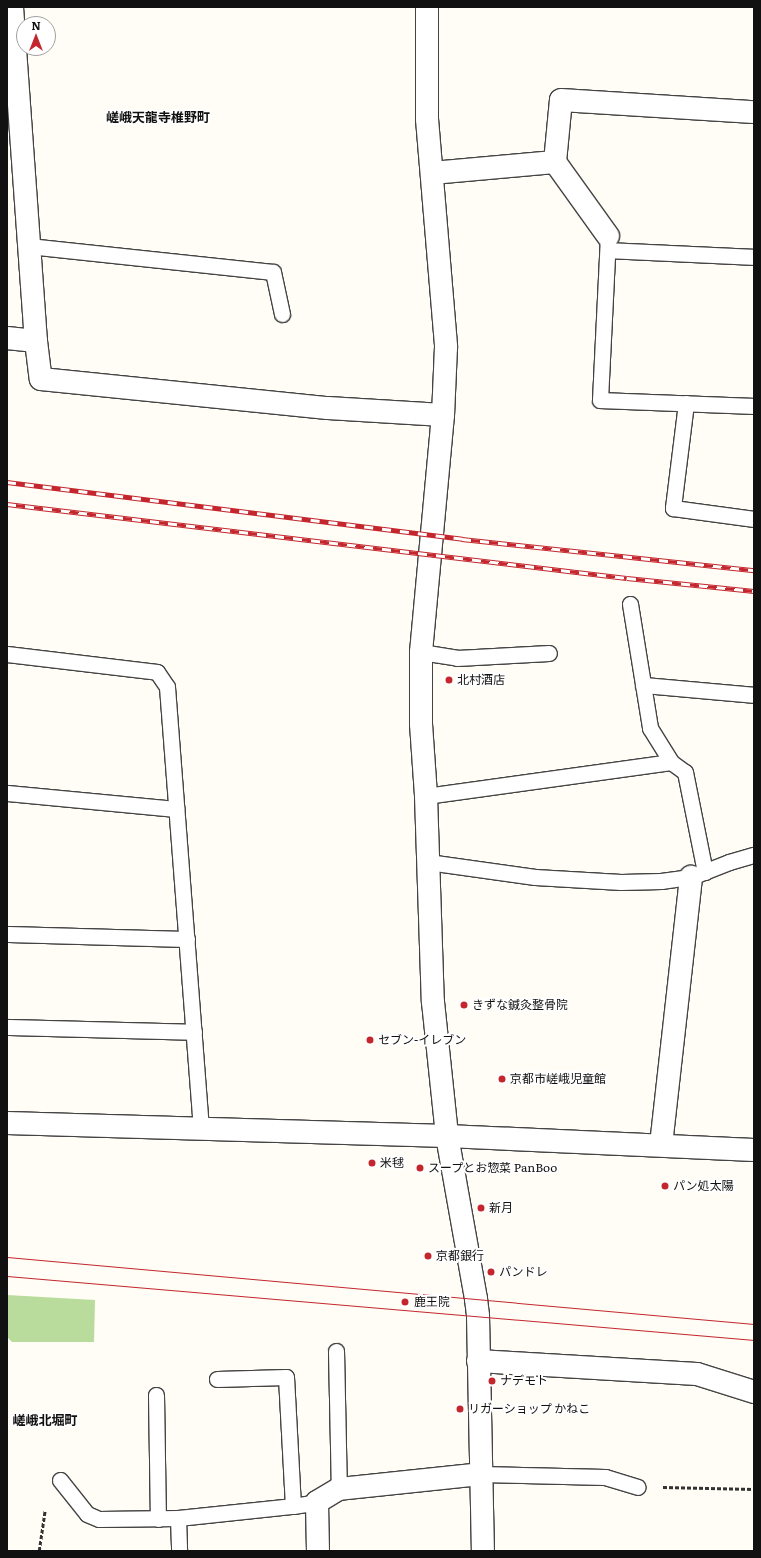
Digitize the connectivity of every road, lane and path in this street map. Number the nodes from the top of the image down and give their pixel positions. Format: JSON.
{"nodes":[{"id":1,"x":12,"y":7,"type":"edge"},
{"id":2,"x":427,"y":7,"type":"edge"},
{"id":3,"x":754,"y":112,"type":"edge"},
{"id":4,"x":555,"y":162,"type":"junction"},
{"id":5,"x":432,"y":173,"type":"junction"},
{"id":6,"x":608,"y":243,"type":"junction"},
{"id":7,"x":29,"y":246,"type":"junction"},
{"id":8,"x":754,"y":257,"type":"edge"},
{"id":9,"x":282,"y":314,"type":"dead end"},
{"id":10,"x":7,"y":338,"type":"edge"},
{"id":11,"x":36,"y":341,"type":"junction"},
{"id":12,"x":686,"y":403,"type":"junction"},
{"id":13,"x":754,"y":406,"type":"edge"},
{"id":14,"x":443,"y":415,"type":"junction"},
{"id":15,"x":754,"y":519,"type":"edge"},
{"id":16,"x":630,"y":604,"type":"dead end"},
{"id":17,"x":421,"y":652,"type":"junction"},
{"id":18,"x":549,"y":653,"type":"dead end"},
{"id":19,"x":7,"y":654,"type":"edge"},
{"id":20,"x":643,"y":685,"type":"junction"},
{"id":21,"x":754,"y":695,"type":"edge"},
{"id":22,"x":672,"y":762,"type":"junction"},
{"id":23,"x":7,"y":793,"type":"edge"},
{"id":24,"x":426,"y":796,"type":"junction"},
{"id":25,"x":176,"y":809,"type":"junction"},
{"id":26,"x":754,"y":855,"type":"edge"},
{"id":27,"x":428,"y":862,"type":"junction"},
{"id":28,"x":698,"y":874,"type":"junction"},
{"id":29,"x":7,"y":934,"type":"edge"},
{"id":30,"x":187,"y":939,"type":"junction"},
{"id":31,"x":7,"y":1027,"type":"edge"},
{"id":32,"x":194,"y":1032,"type":"junction"},
{"id":33,"x":7,"y":1123,"type":"edge"},
{"id":34,"x":201,"y":1129,"type":"junction"},
{"id":35,"x":447,"y":1136,"type":"junction"},
{"id":36,"x":661,"y":1145,"type":"junction"},
{"id":37,"x":754,"y":1150,"type":"edge"},
{"id":38,"x":336,"y":1352,"type":"dead end"},
{"id":39,"x":478,"y":1361,"type":"junction"},
{"id":40,"x":217,"y":1378,"type":"dead end"},
{"id":41,"x":754,"y":1392,"type":"edge"},
{"id":42,"x":156,"y":1395,"type":"dead end"},
{"id":43,"x":481,"y":1474,"type":"junction"},
{"id":44,"x":60,"y":1480,"type":"dead end"},
{"id":45,"x":637,"y":1487,"type":"joint"},
{"id":46,"x":339,"y":1489,"type":"junction"},
{"id":47,"x":754,"y":1489,"type":"edge"},
{"id":48,"x":317,"y":1502,"type":"junction"},
{"id":49,"x":293,"y":1506,"type":"junction"},
{"id":50,"x":45,"y":1510,"type":"dead end"},
{"id":51,"x":178,"y":1518,"type":"junction"},
{"id":52,"x":158,"y":1519,"type":"junction"},
{"id":53,"x":39,"y":1551,"type":"edge"},
{"id":54,"x":179,"y":1551,"type":"edge"},
{"id":55,"x":318,"y":1551,"type":"edge"},
{"id":56,"x":483,"y":1551,"type":"edge"}],
"edges":[{"from":1,"to":7,"type":"street"},
{"from":2,"to":5,"type":"street"},
{"from":3,"to":4,"type":"street"},
{"from":4,"to":5,"type":"street"},
{"from":4,"to":6,"type":"street"},
{"from":5,"to":14,"type":"street"},
{"from":6,"to":8,"type":"lane"},
{"from":6,"to":12,"type":"lane"},
{"from":7,"to":9,"type":"lane"},
{"from":7,"to":11,"type":"street"},
{"from":10,"to":11,"type":"street"},
{"from":11,"to":14,"type":"street"},
{"from":12,"to":13,"type":"lane"},
{"from":12,"to":15,"type":"lane"},
{"from":14,"to":17,"type":"street"},
{"from":16,"to":20,"type":"lane"},
{"from":17,"to":18,"type":"lane"},
{"from":17,"to":24,"type":"street"},
{"from":19,"to":25,"type":"lane"},
{"from":20,"to":21,"type":"lane"},
{"from":20,"to":22,"type":"lane"},
{"from":22,"to":24,"type":"lane"},
{"from":22,"to":28,"type":"lane"},
{"from":23,"to":25,"type":"lane"},
{"from":24,"to":27,"type":"street"},
{"from":25,"to":30,"type":"lane"},
{"from":26,"to":28,"type":"lane"},
{"from":27,"to":28,"type":"lane"},
{"from":27,"to":35,"type":"street"},
{"from":28,"to":36,"type":"street"},
{"from":29,"to":30,"type":"lane"},
{"from":30,"to":32,"type":"lane"},
{"from":31,"to":32,"type":"lane"},
{"from":32,"to":34,"type":"lane"},
{"from":33,"to":34,"type":"street"},
{"from":34,"to":35,"type":"street"},
{"from":35,"to":36,"type":"street"},
{"from":35,"to":39,"type":"street"},
{"from":36,"to":37,"type":"street"},
{"from":38,"to":46,"type":"lane"},
{"from":39,"to":41,"type":"street"},
{"from":39,"to":43,"type":"street"},
{"from":40,"to":49,"type":"lane"},
{"from":42,"to":52,"type":"lane"},
{"from":43,"to":45,"type":"lane"},
{"from":43,"to":46,"type":"street"},
{"from":43,"to":56,"type":"street"},
{"from":44,"to":52,"type":"lane"},
{"from":45,"to":47,"type":"path"},
{"from":46,"to":48,"type":"street"},
{"from":48,"to":49,"type":"lane"},
{"from":48,"to":55,"type":"street"},
{"from":49,"to":51,"type":"lane"},
{"from":50,"to":53,"type":"path"},
{"from":51,"to":52,"type":"lane"},
{"from":51,"to":54,"type":"lane"}]}
